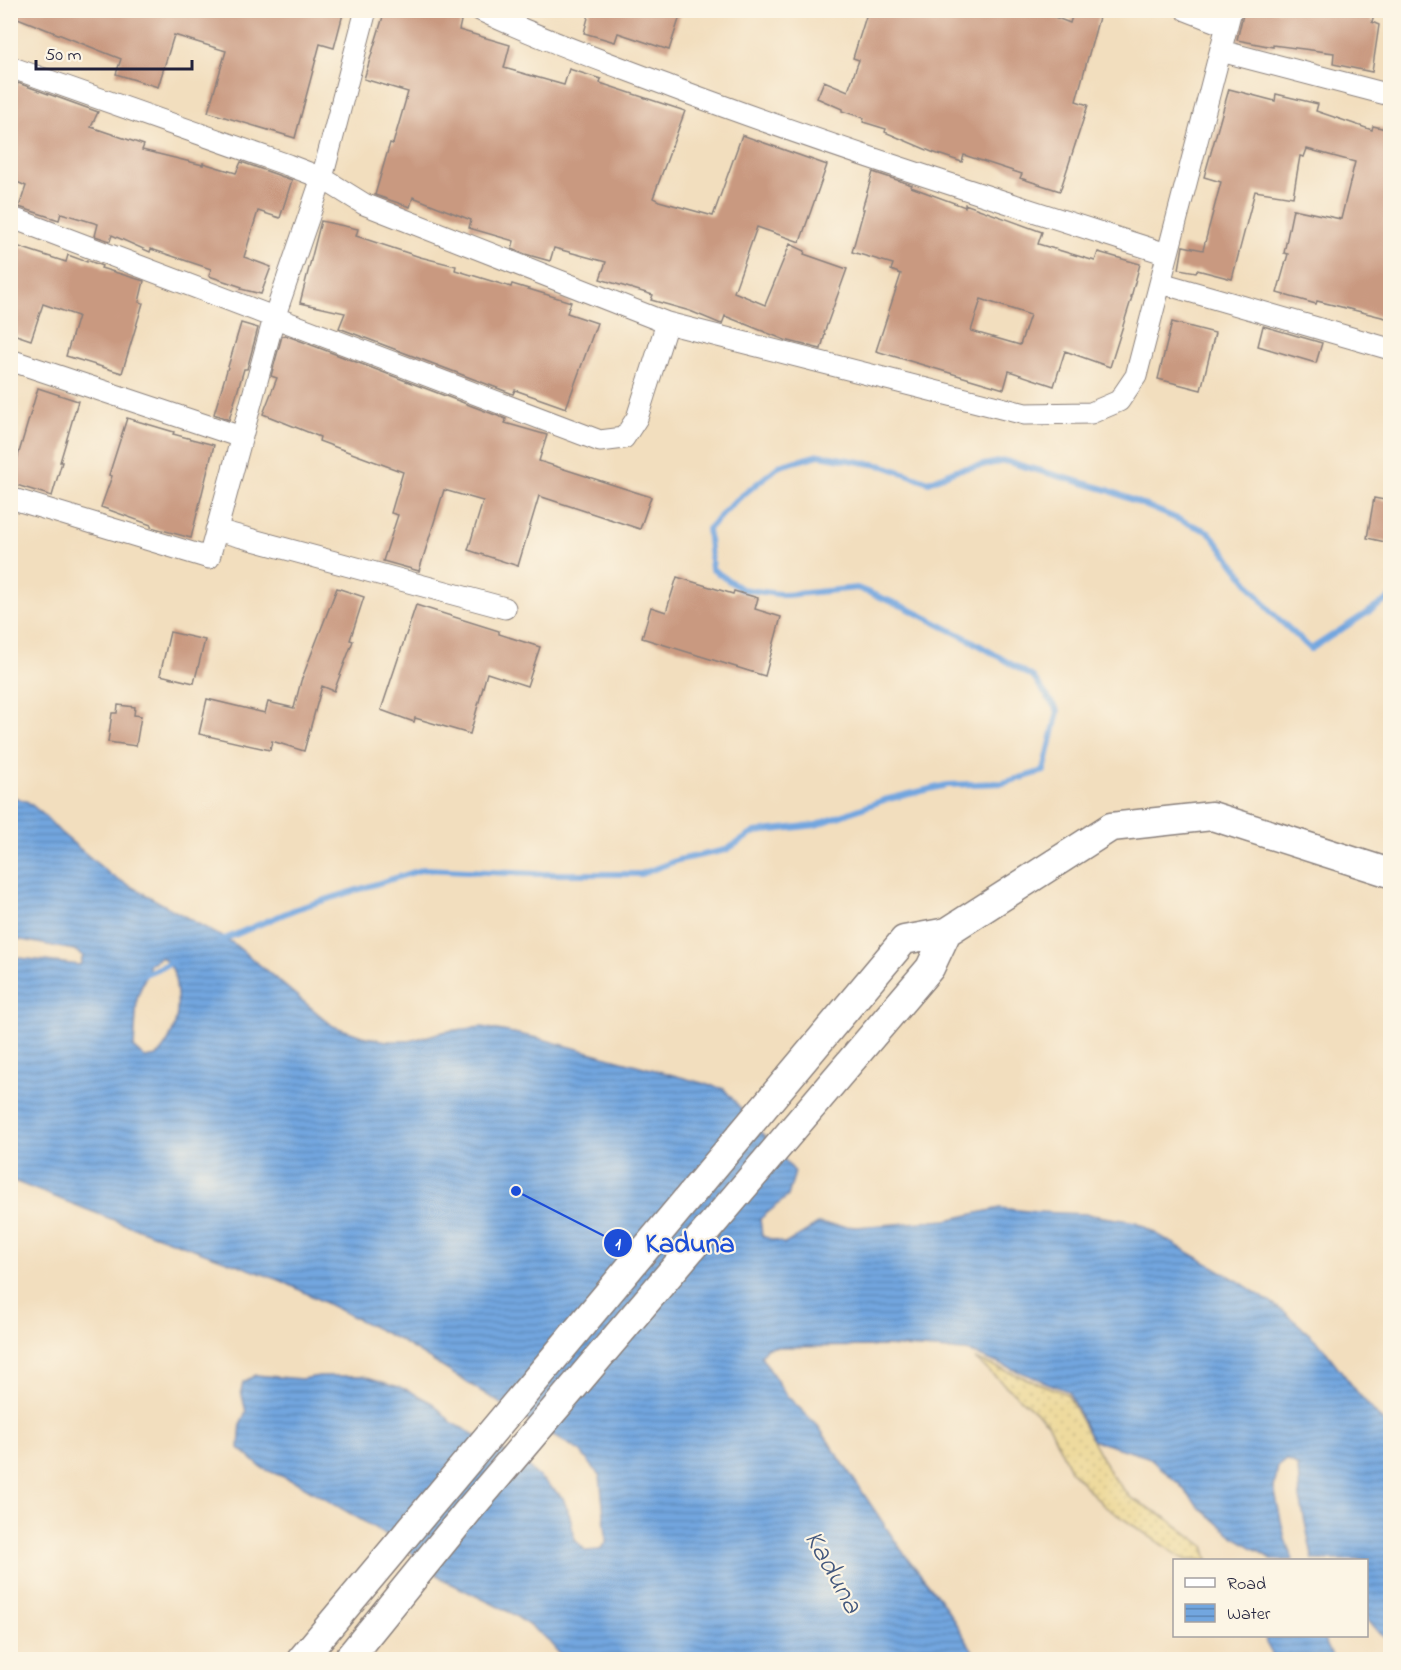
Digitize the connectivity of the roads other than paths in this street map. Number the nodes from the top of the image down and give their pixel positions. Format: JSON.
{"nodes":[{"id":1,"x":366,"y":10,"type":"edge"},
{"id":2,"x":480,"y":10,"type":"edge"},
{"id":3,"x":1186,"y":10,"type":"edge"},
{"id":4,"x":1229,"y":18,"type":"edge"},
{"id":5,"x":1221,"y":51,"type":"junction"},
{"id":6,"x":10,"y":67,"type":"edge"},
{"id":7,"x":1390,"y":95,"type":"edge"},
{"id":8,"x":322,"y":178,"type":"junction"},
{"id":9,"x":10,"y":217,"type":"edge"},
{"id":10,"x":1167,"y":254,"type":"junction"},
{"id":11,"x":1161,"y":283,"type":"junction"},
{"id":12,"x":274,"y":318,"type":"junction"},
{"id":13,"x":667,"y":323,"type":"junction"},
{"id":14,"x":1390,"y":349,"type":"edge"},
{"id":15,"x":10,"y":360,"type":"edge"},
{"id":16,"x":241,"y":437,"type":"junction"},
{"id":17,"x":10,"y":498,"type":"edge"},
{"id":18,"x":216,"y":530,"type":"junction"},
{"id":19,"x":505,"y":608,"type":"dead end"},
{"id":20,"x":1390,"y":873,"type":"edge"},
{"id":21,"x":947,"y":932,"type":"junction"},
{"id":22,"x":301,"y":1659,"type":"edge"},
{"id":23,"x":346,"y":1659,"type":"edge"}],
"edges":[{"from":1,"to":8,"type":"street"},
{"from":2,"to":10,"type":"street"},
{"from":3,"to":4,"type":"street"},
{"from":4,"to":5,"type":"street"},
{"from":5,"to":7,"type":"street"},
{"from":5,"to":10,"type":"street"},
{"from":6,"to":8,"type":"street"},
{"from":8,"to":12,"type":"street"},
{"from":8,"to":13,"type":"street"},
{"from":9,"to":12,"type":"street"},
{"from":10,"to":11,"type":"street"},
{"from":11,"to":13,"type":"street"},
{"from":11,"to":14,"type":"street"},
{"from":12,"to":13,"type":"street"},
{"from":12,"to":16,"type":"street"},
{"from":15,"to":16,"type":"street"},
{"from":16,"to":18,"type":"street"},
{"from":17,"to":18,"type":"street"},
{"from":18,"to":19,"type":"street"},
{"from":20,"to":21,"type":"street"},
{"from":21,"to":22,"type":"street"},
{"from":21,"to":23,"type":"street"}]}
